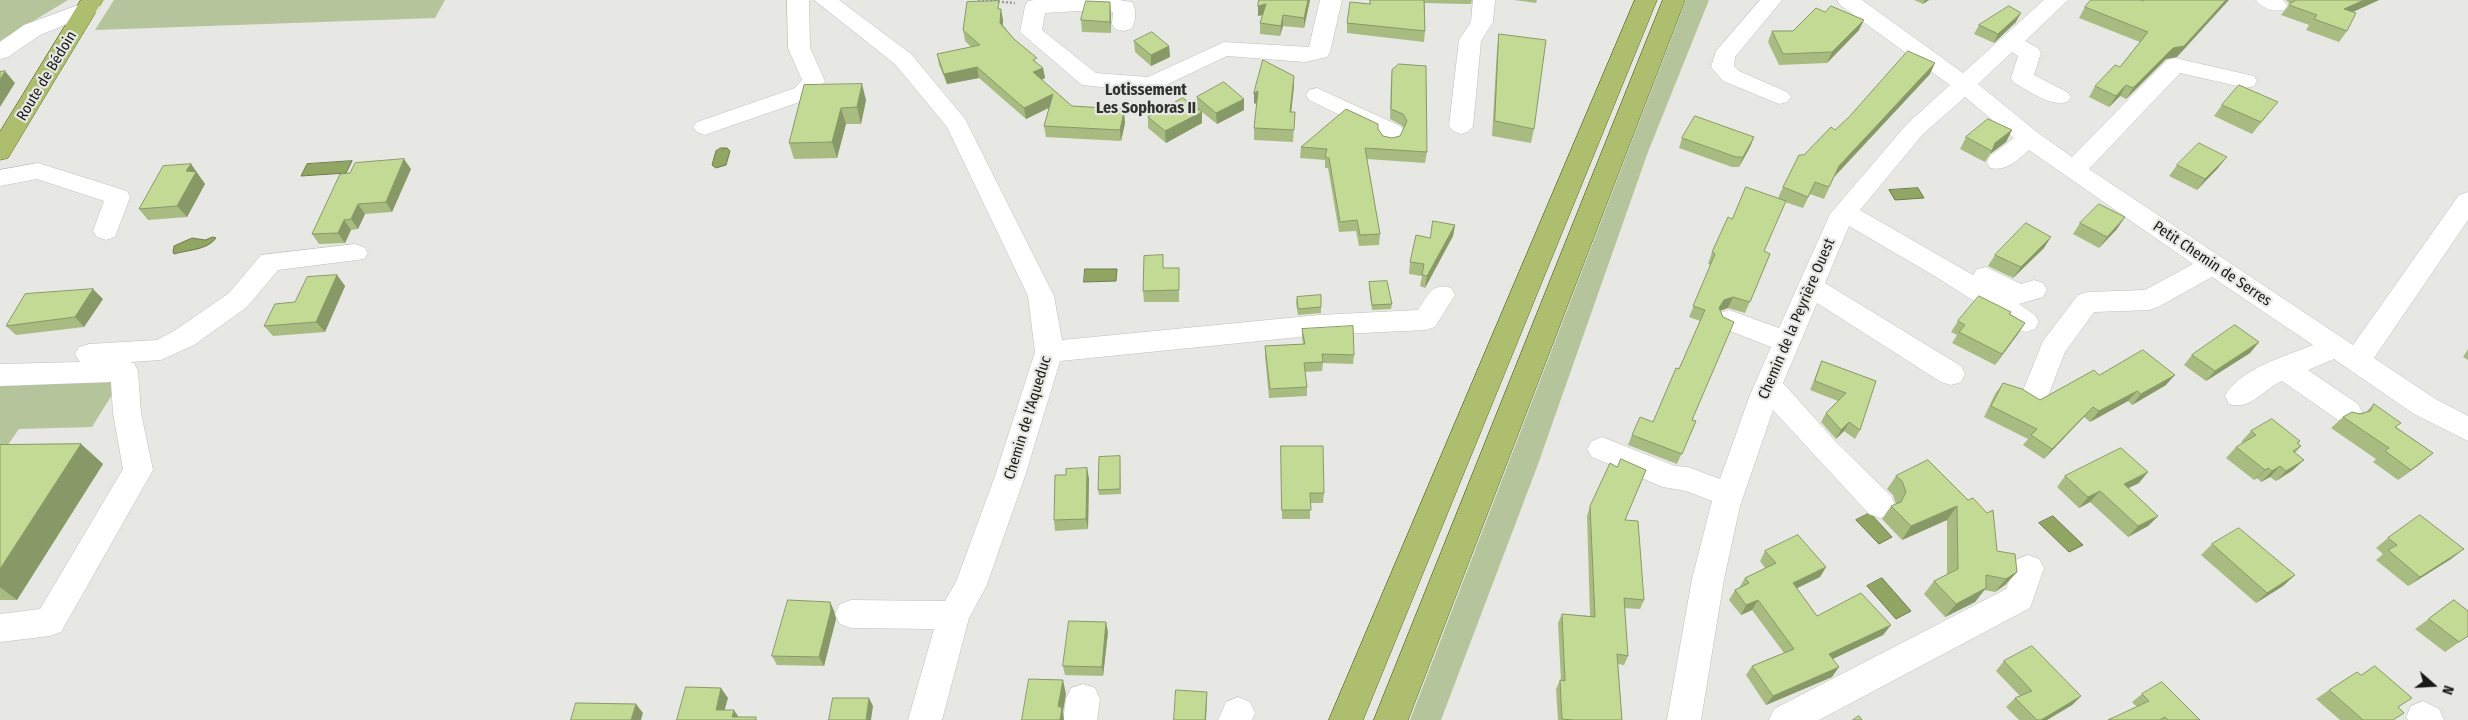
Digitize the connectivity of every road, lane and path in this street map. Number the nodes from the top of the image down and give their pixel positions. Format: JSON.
{"nodes":[{"id":1,"x":798,"y":0,"type":"edge"},
{"id":2,"x":825,"y":0,"type":"edge"},
{"id":3,"x":978,"y":0,"type":"edge"},
{"id":4,"x":1332,"y":0,"type":"edge"},
{"id":5,"x":1646,"y":0,"type":"edge"},
{"id":6,"x":1674,"y":0,"type":"edge"},
{"id":7,"x":1771,"y":0,"type":"edge"},
{"id":8,"x":1848,"y":0,"type":"edge"},
{"id":9,"x":2057,"y":0,"type":"edge"},
{"id":10,"x":90,"y":4,"type":"edge"},
{"id":11,"x":1485,"y":9,"type":"edge"},
{"id":12,"x":1025,"y":10,"type":"junction"},
{"id":13,"x":1123,"y":24,"type":"dead end"},
{"id":14,"x":2012,"y":43,"type":"junction"},
{"id":15,"x":0,"y":52,"type":"edge"},
{"id":16,"x":1319,"y":81,"type":"junction"},
{"id":17,"x":2246,"y":81,"type":"dead end"},
{"id":18,"x":1965,"y":85,"type":"junction"},
{"id":19,"x":1779,"y":97,"type":"dead end"},
{"id":20,"x":2059,"y":98,"type":"dead end"},
{"id":21,"x":1384,"y":116,"type":"dead end"},
{"id":22,"x":1461,"y":126,"type":"dead end"},
{"id":23,"x":705,"y":127,"type":"dead end"},
{"id":24,"x":2029,"y":138,"type":"junction"},
{"id":25,"x":1390,"y":139,"type":"edge"},
{"id":26,"x":0,"y":152,"type":"edge"},
{"id":27,"x":1999,"y":162,"type":"dead end"},
{"id":28,"x":2074,"y":170,"type":"junction"},
{"id":29,"x":0,"y":178,"type":"edge"},
{"id":30,"x":2468,"y":201,"type":"edge"},
{"id":31,"x":1850,"y":206,"type":"junction"},
{"id":32,"x":106,"y":231,"type":"dead end"},
{"id":33,"x":355,"y":253,"type":"dead end"},
{"id":34,"x":2213,"y":265,"type":"junction"},
{"id":35,"x":1810,"y":286,"type":"junction"},
{"id":36,"x":2034,"y":290,"type":"dead end"},
{"id":37,"x":1442,"y":295,"type":"dead end"},
{"id":38,"x":1729,"y":320,"type":"edge"},
{"id":39,"x":2026,"y":322,"type":"edge"},
{"id":40,"x":1786,"y":342,"type":"junction"},
{"id":41,"x":1049,"y":352,"type":"junction"},
{"id":42,"x":2347,"y":354,"type":"junction"},
{"id":43,"x":0,"y":358,"type":"edge"},
{"id":44,"x":2283,"y":368,"type":"junction"},
{"id":45,"x":1951,"y":374,"type":"dead end"},
{"id":46,"x":0,"y":375,"type":"edge"},
{"id":47,"x":1768,"y":385,"type":"junction"},
{"id":48,"x":2036,"y":393,"type":"dead end"},
{"id":49,"x":2239,"y":396,"type":"dead end"},
{"id":50,"x":2348,"y":412,"type":"edge"},
{"id":51,"x":2468,"y":430,"type":"edge"},
{"id":52,"x":1602,"y":449,"type":"dead end"},
{"id":53,"x":1729,"y":495,"type":"junction"},
{"id":54,"x":1880,"y":505,"type":"dead end"},
{"id":55,"x":2028,"y":568,"type":"dead end"},
{"id":56,"x":851,"y":614,"type":"dead end"},
{"id":57,"x":954,"y":615,"type":"junction"},
{"id":58,"x":0,"y":628,"type":"edge"},
{"id":59,"x":925,"y":720,"type":"edge"},
{"id":60,"x":1346,"y":720,"type":"edge"},
{"id":61,"x":1391,"y":720,"type":"edge"},
{"id":62,"x":1684,"y":720,"type":"edge"},
{"id":63,"x":1786,"y":720,"type":"edge"}],
"edges":[{"from":1,"to":23,"type":"street"},
{"from":2,"to":41,"type":"street","name":"Chemin de l'Aqueduc"},
{"from":3,"to":12,"type":"path"},
{"from":4,"to":16,"type":"street"},
{"from":5,"to":60,"type":"main road"},
{"from":6,"to":61,"type":"main road"},
{"from":7,"to":19,"type":"street"},
{"from":8,"to":18,"type":"street","name":"Petit Chemin de Serres"},
{"from":9,"to":14,"type":"street","name":"Chemin de la Peyrière Ouest"},
{"from":10,"to":15,"type":"street"},
{"from":10,"to":26,"type":"main road","name":"Route de Bédoin"},
{"from":11,"to":22,"type":"street"},
{"from":12,"to":13,"type":"street"},
{"from":12,"to":16,"type":"street"},
{"from":14,"to":18,"type":"street","name":"Chemin de la Peyrière Ouest"},
{"from":14,"to":20,"type":"street"},
{"from":16,"to":21,"type":"street"},
{"from":16,"to":25,"type":"street"},
{"from":17,"to":28,"type":"street"},
{"from":18,"to":24,"type":"street","name":"Petit Chemin de Serres"},
{"from":18,"to":31,"type":"street","name":"Chemin de la Peyrière Ouest"},
{"from":24,"to":27,"type":"street"},
{"from":24,"to":28,"type":"street","name":"Petit Chemin de Serres"},
{"from":28,"to":34,"type":"street","name":"Petit Chemin de Serres"},
{"from":29,"to":32,"type":"street"},
{"from":30,"to":42,"type":"street"},
{"from":31,"to":35,"type":"street","name":"Chemin de la Peyrière Ouest"},
{"from":31,"to":36,"type":"street"},
{"from":31,"to":39,"type":"street"},
{"from":33,"to":43,"type":"street"},
{"from":34,"to":42,"type":"street","name":"Petit Chemin de Serres"},
{"from":34,"to":48,"type":"street"},
{"from":35,"to":40,"type":"street","name":"Chemin de la Peyrière Ouest"},
{"from":35,"to":45,"type":"street"},
{"from":37,"to":41,"type":"street"},
{"from":38,"to":40,"type":"street"},
{"from":40,"to":47,"type":"street","name":"Chemin de la Peyrière Ouest"},
{"from":41,"to":57,"type":"street","name":"Chemin de l'Aqueduc"},
{"from":42,"to":44,"type":"street"},
{"from":42,"to":51,"type":"street","name":"Petit Chemin de Serres"},
{"from":44,"to":49,"type":"street"},
{"from":44,"to":50,"type":"street"},
{"from":46,"to":58,"type":"street"},
{"from":47,"to":53,"type":"street","name":"Chemin de la Peyrière Ouest"},
{"from":47,"to":54,"type":"street"},
{"from":52,"to":53,"type":"street"},
{"from":53,"to":62,"type":"street","name":"Chemin de la Peyrière Ouest"},
{"from":55,"to":63,"type":"street"},
{"from":56,"to":57,"type":"street"},
{"from":57,"to":59,"type":"street","name":"Chemin de l'Aqueduc"}]}
